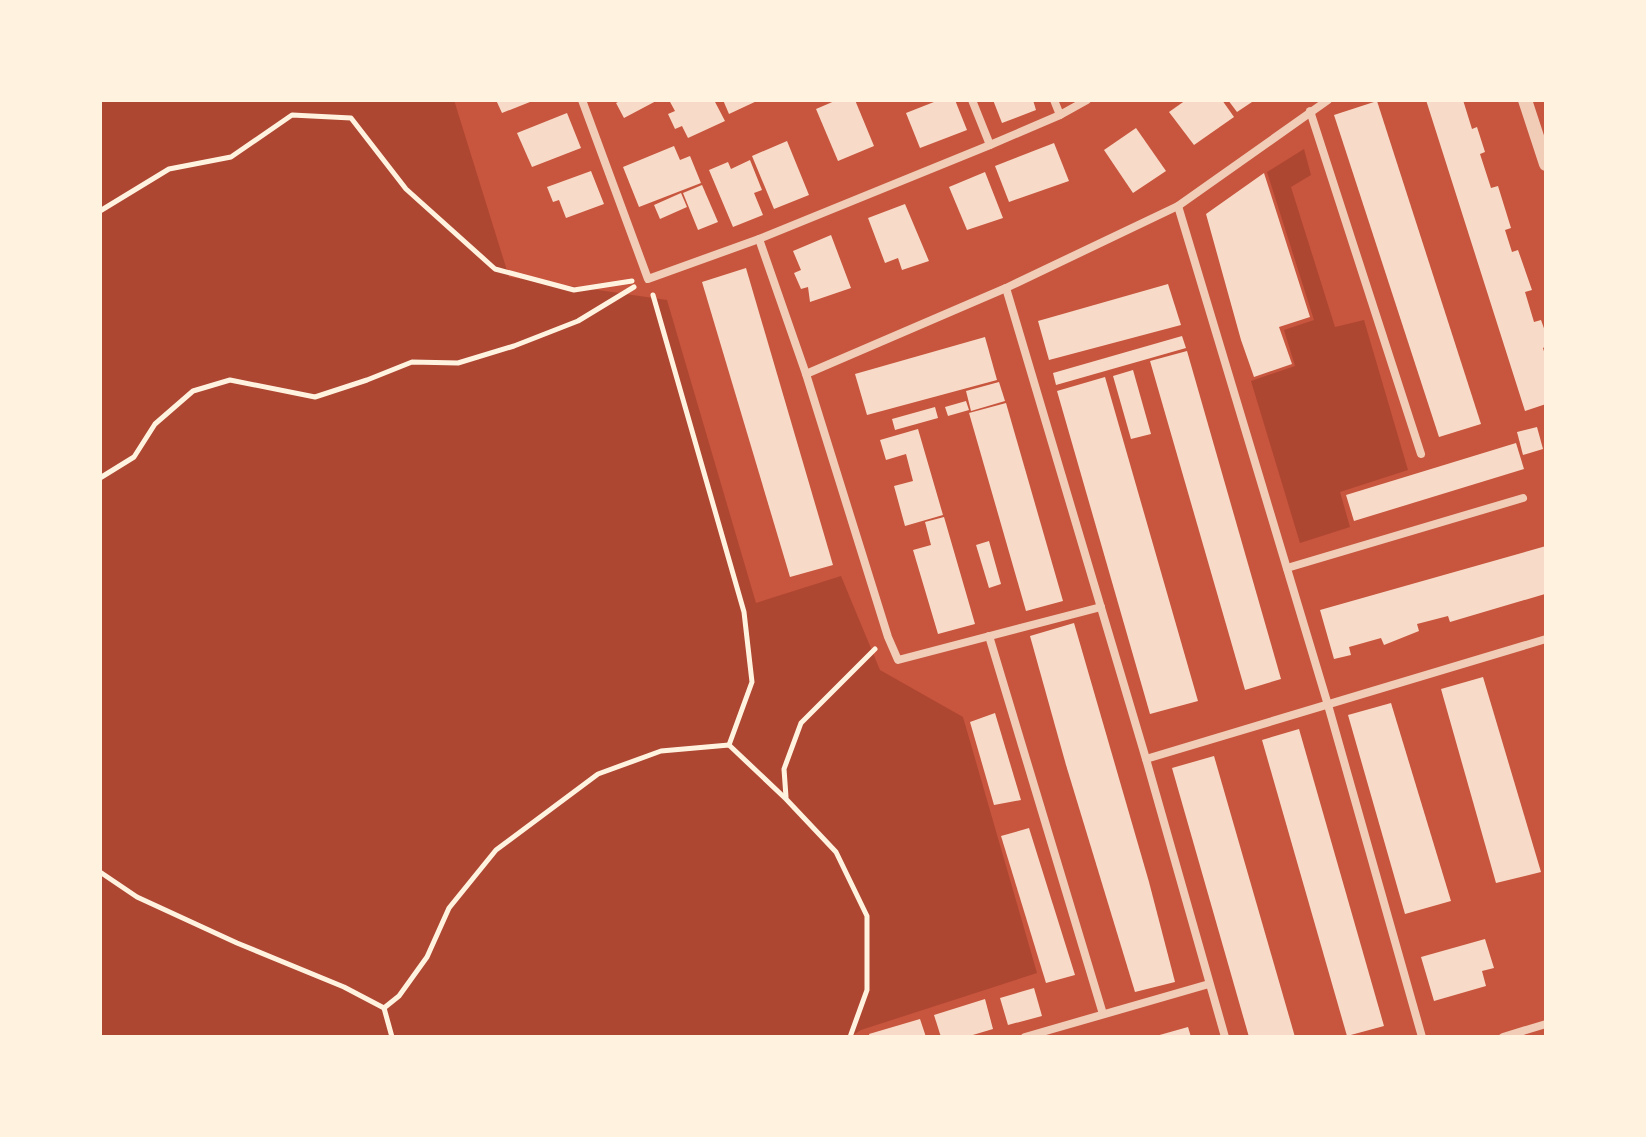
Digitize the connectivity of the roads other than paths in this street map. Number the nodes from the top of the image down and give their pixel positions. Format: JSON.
{"nodes":[{"id":1,"x":595,"y":100,"type":"edge"},
{"id":2,"x":972,"y":100,"type":"edge"},
{"id":3,"x":1054,"y":100,"type":"edge"},
{"id":4,"x":1087,"y":100,"type":"edge"},
{"id":5,"x":1328,"y":100,"type":"edge"},
{"id":6,"x":1525,"y":100,"type":"edge"},
{"id":7,"x":583,"y":103,"type":"edge"},
{"id":8,"x":1310,"y":111,"type":"junction"},
{"id":9,"x":1060,"y":115,"type":"junction"},
{"id":10,"x":990,"y":145,"type":"junction"},
{"id":11,"x":1545,"y":157,"type":"edge"},
{"id":12,"x":1178,"y":206,"type":"junction"},
{"id":13,"x":759,"y":239,"type":"junction"},
{"id":14,"x":1006,"y":288,"type":"junction"},
{"id":15,"x":806,"y":374,"type":"junction"},
{"id":16,"x":1421,"y":454,"type":"dead end"},
{"id":17,"x":1523,"y":498,"type":"dead end"},
{"id":18,"x":1287,"y":568,"type":"junction"},
{"id":19,"x":1101,"y":607,"type":"junction"},
{"id":20,"x":989,"y":636,"type":"junction"},
{"id":21,"x":1546,"y":639,"type":"edge"},
{"id":22,"x":1328,"y":705,"type":"junction"},
{"id":23,"x":1146,"y":759,"type":"junction"},
{"id":24,"x":1209,"y":984,"type":"junction"},
{"id":25,"x":1103,"y":1014,"type":"junction"},
{"id":26,"x":1546,"y":1024,"type":"edge"},
{"id":27,"x":1025,"y":1037,"type":"edge"},
{"id":28,"x":1225,"y":1037,"type":"edge"},
{"id":29,"x":1422,"y":1037,"type":"edge"},
{"id":30,"x":1503,"y":1037,"type":"edge"}],
"edges":[{"from":1,"to":7,"type":"street"},
{"from":2,"to":10,"type":"street"},
{"from":3,"to":9,"type":"street"},
{"from":4,"to":9,"type":"street"},
{"from":5,"to":8,"type":"street"},
{"from":6,"to":11,"type":"street"},
{"from":7,"to":13,"type":"street"},
{"from":8,"to":12,"type":"street"},
{"from":8,"to":16,"type":"street"},
{"from":9,"to":10,"type":"street"},
{"from":10,"to":13,"type":"street"},
{"from":12,"to":14,"type":"street"},
{"from":12,"to":18,"type":"street"},
{"from":13,"to":15,"type":"street"},
{"from":14,"to":15,"type":"street"},
{"from":14,"to":19,"type":"street"},
{"from":15,"to":20,"type":"street"},
{"from":17,"to":18,"type":"street"},
{"from":18,"to":22,"type":"street"},
{"from":19,"to":20,"type":"street"},
{"from":19,"to":23,"type":"street"},
{"from":20,"to":25,"type":"street"},
{"from":21,"to":22,"type":"street"},
{"from":22,"to":23,"type":"street"},
{"from":22,"to":29,"type":"street"},
{"from":23,"to":24,"type":"street"},
{"from":24,"to":25,"type":"street"},
{"from":24,"to":28,"type":"street"},
{"from":25,"to":27,"type":"street"},
{"from":26,"to":30,"type":"street"}]}
